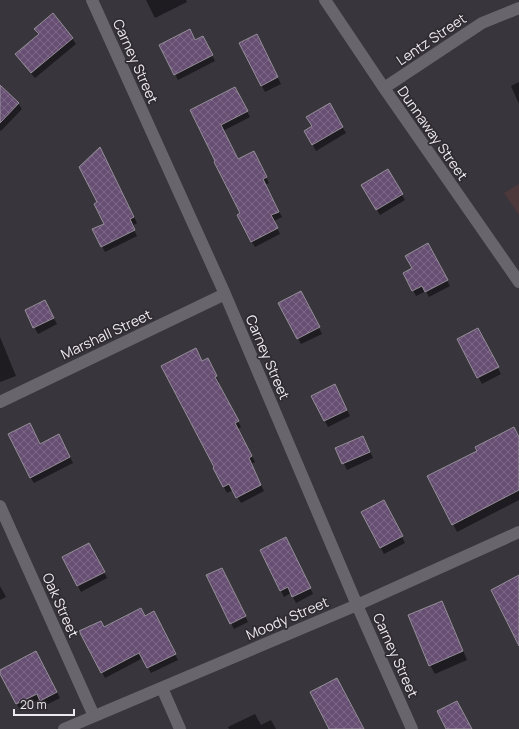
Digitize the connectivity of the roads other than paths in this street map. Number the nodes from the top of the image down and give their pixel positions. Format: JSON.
{"nodes":[{"id":1,"x":92,"y":0,"type":"edge"},
{"id":2,"x":325,"y":0,"type":"edge"},
{"id":3,"x":519,"y":8,"type":"edge"},
{"id":4,"x":384,"y":88,"type":"junction"},
{"id":5,"x":519,"y":282,"type":"edge"},
{"id":6,"x":225,"y":294,"type":"junction"},
{"id":7,"x":0,"y":402,"type":"edge"},
{"id":8,"x":0,"y":506,"type":"edge"},
{"id":9,"x":519,"y":532,"type":"edge"},
{"id":10,"x":357,"y":605,"type":"junction"},
{"id":11,"x":162,"y":688,"type":"junction"},
{"id":12,"x":94,"y":716,"type":"junction"},
{"id":13,"x":64,"y":729,"type":"edge"},
{"id":14,"x":180,"y":729,"type":"edge"},
{"id":15,"x":412,"y":729,"type":"edge"}],
"edges":[{"from":1,"to":6,"type":"street","name":"Carney Street"},
{"from":2,"to":4,"type":"street","name":"Dunnaway Street"},
{"from":3,"to":4,"type":"street","name":"Lentz Street"},
{"from":4,"to":5,"type":"street","name":"Dunnaway Street"},
{"from":6,"to":7,"type":"street","name":"Marshall Street"},
{"from":6,"to":10,"type":"street","name":"Carney Street"},
{"from":8,"to":12,"type":"street","name":"Oak Street"},
{"from":9,"to":10,"type":"street","name":"Moody Street"},
{"from":10,"to":11,"type":"street","name":"Moody Street"},
{"from":10,"to":15,"type":"street","name":"Carney Street"},
{"from":11,"to":12,"type":"street","name":"Moody Street"},
{"from":11,"to":14,"type":"street"},
{"from":12,"to":13,"type":"street","name":"Moody Street"}]}
